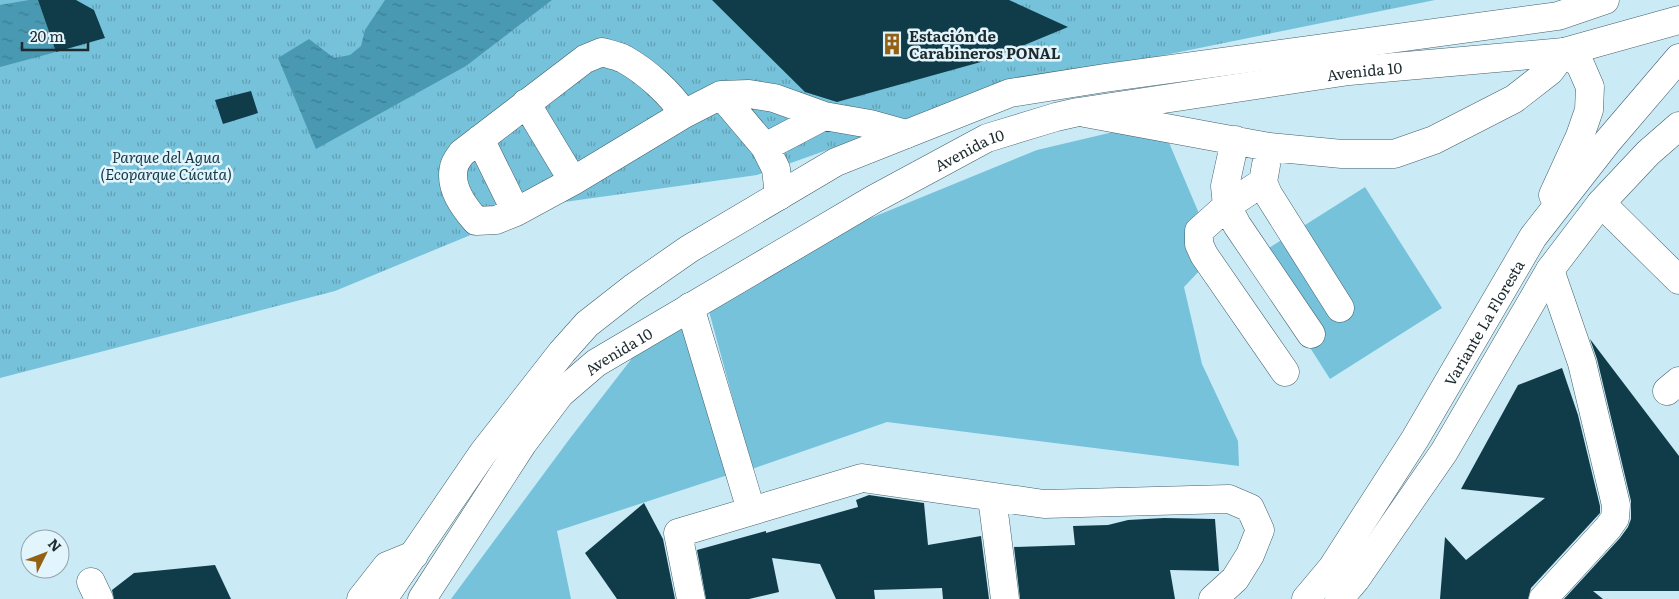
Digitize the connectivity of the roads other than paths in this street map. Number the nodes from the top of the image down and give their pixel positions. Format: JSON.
{"nodes":[{"id":1,"x":1605,"y":0,"type":"edge"},
{"id":2,"x":1679,"y":20,"type":"edge"},
{"id":3,"x":1564,"y":52,"type":"junction"},
{"id":4,"x":1679,"y":58,"type":"edge"},
{"id":5,"x":721,"y":95,"type":"junction"},
{"id":6,"x":526,"y":103,"type":"junction"},
{"id":7,"x":1078,"y":112,"type":"junction"},
{"id":8,"x":684,"y":114,"type":"junction"},
{"id":9,"x":824,"y":116,"type":"junction"},
{"id":10,"x":1679,"y":126,"type":"edge"},
{"id":11,"x":906,"y":134,"type":"junction"},
{"id":12,"x":480,"y":139,"type":"junction"},
{"id":13,"x":1235,"y":140,"type":"junction"},
{"id":14,"x":765,"y":147,"type":"junction"},
{"id":15,"x":1269,"y":147,"type":"junction"},
{"id":16,"x":573,"y":181,"type":"junction"},
{"id":17,"x":1263,"y":182,"type":"junction"},
{"id":18,"x":779,"y":196,"type":"junction"},
{"id":19,"x":1601,"y":204,"type":"junction"},
{"id":20,"x":1227,"y":206,"type":"junction"},
{"id":21,"x":516,"y":212,"type":"junction"},
{"id":22,"x":1533,"y":237,"type":"junction"},
{"id":23,"x":1550,"y":270,"type":"junction"},
{"id":24,"x":1679,"y":280,"type":"edge"},
{"id":25,"x":690,"y":307,"type":"junction"},
{"id":26,"x":1340,"y":308,"type":"dead end"},
{"id":27,"x":1311,"y":334,"type":"dead end"},
{"id":28,"x":1285,"y":372,"type":"dead end"},
{"id":29,"x":992,"y":496,"type":"junction"},
{"id":30,"x":751,"y":510,"type":"junction"},
{"id":31,"x":414,"y":555,"type":"junction"},
{"id":32,"x":361,"y":599,"type":"edge"},
{"id":33,"x":383,"y":599,"type":"edge"},
{"id":34,"x":422,"y":599,"type":"edge"},
{"id":35,"x":691,"y":599,"type":"edge"},
{"id":36,"x":1005,"y":599,"type":"edge"},
{"id":37,"x":1213,"y":599,"type":"edge"},
{"id":38,"x":1306,"y":599,"type":"edge"},
{"id":39,"x":1339,"y":599,"type":"edge"},
{"id":40,"x":1543,"y":599,"type":"edge"}],
"edges":[{"from":1,"to":11,"type":"main road","name":"Avenida 10"},
{"from":2,"to":3,"type":"main road","name":"Avenida 10"},
{"from":3,"to":7,"type":"main road","name":"Avenida 10"},
{"from":3,"to":15,"type":"main road"},
{"from":3,"to":22,"type":"main road"},
{"from":4,"to":22,"type":"main road","name":"Variante La Floresta"},
{"from":5,"to":8,"type":"main road"},
{"from":5,"to":9,"type":"main road"},
{"from":5,"to":14,"type":"main road"},
{"from":6,"to":8,"type":"main road"},
{"from":6,"to":12,"type":"main road"},
{"from":6,"to":16,"type":"main road"},
{"from":7,"to":13,"type":"main road"},
{"from":7,"to":25,"type":"main road","name":"Avenida 10"},
{"from":8,"to":16,"type":"main road"},
{"from":9,"to":11,"type":"main road"},
{"from":9,"to":14,"type":"main road"},
{"from":10,"to":19,"type":"main road","name":"Variante La Floresta"},
{"from":11,"to":18,"type":"main road","name":"Avenida 10"},
{"from":12,"to":21,"type":"main road"},
{"from":12,"to":21,"type":"main road"},
{"from":13,"to":15,"type":"main road"},
{"from":13,"to":20,"type":"main road"},
{"from":14,"to":18,"type":"main road"},
{"from":15,"to":17,"type":"main road"},
{"from":16,"to":21,"type":"main road"},
{"from":17,"to":20,"type":"main road"},
{"from":17,"to":26,"type":"main road"},
{"from":18,"to":31,"type":"main road","name":"Avenida 10"},
{"from":19,"to":23,"type":"main road","name":"Variante La Floresta"},
{"from":19,"to":24,"type":"main road"},
{"from":20,"to":27,"type":"main road"},
{"from":20,"to":28,"type":"main road"},
{"from":22,"to":38,"type":"main road","name":"Variante La Floresta"},
{"from":23,"to":39,"type":"main road","name":"Variante La Floresta"},
{"from":23,"to":40,"type":"main road"},
{"from":25,"to":30,"type":"main road"},
{"from":25,"to":34,"type":"main road","name":"Avenida 10"},
{"from":29,"to":30,"type":"main road"},
{"from":29,"to":36,"type":"main road"},
{"from":29,"to":37,"type":"main road"},
{"from":30,"to":35,"type":"main road"},
{"from":31,"to":32,"type":"main road"},
{"from":31,"to":33,"type":"main road","name":"Avenida 10"}]}
